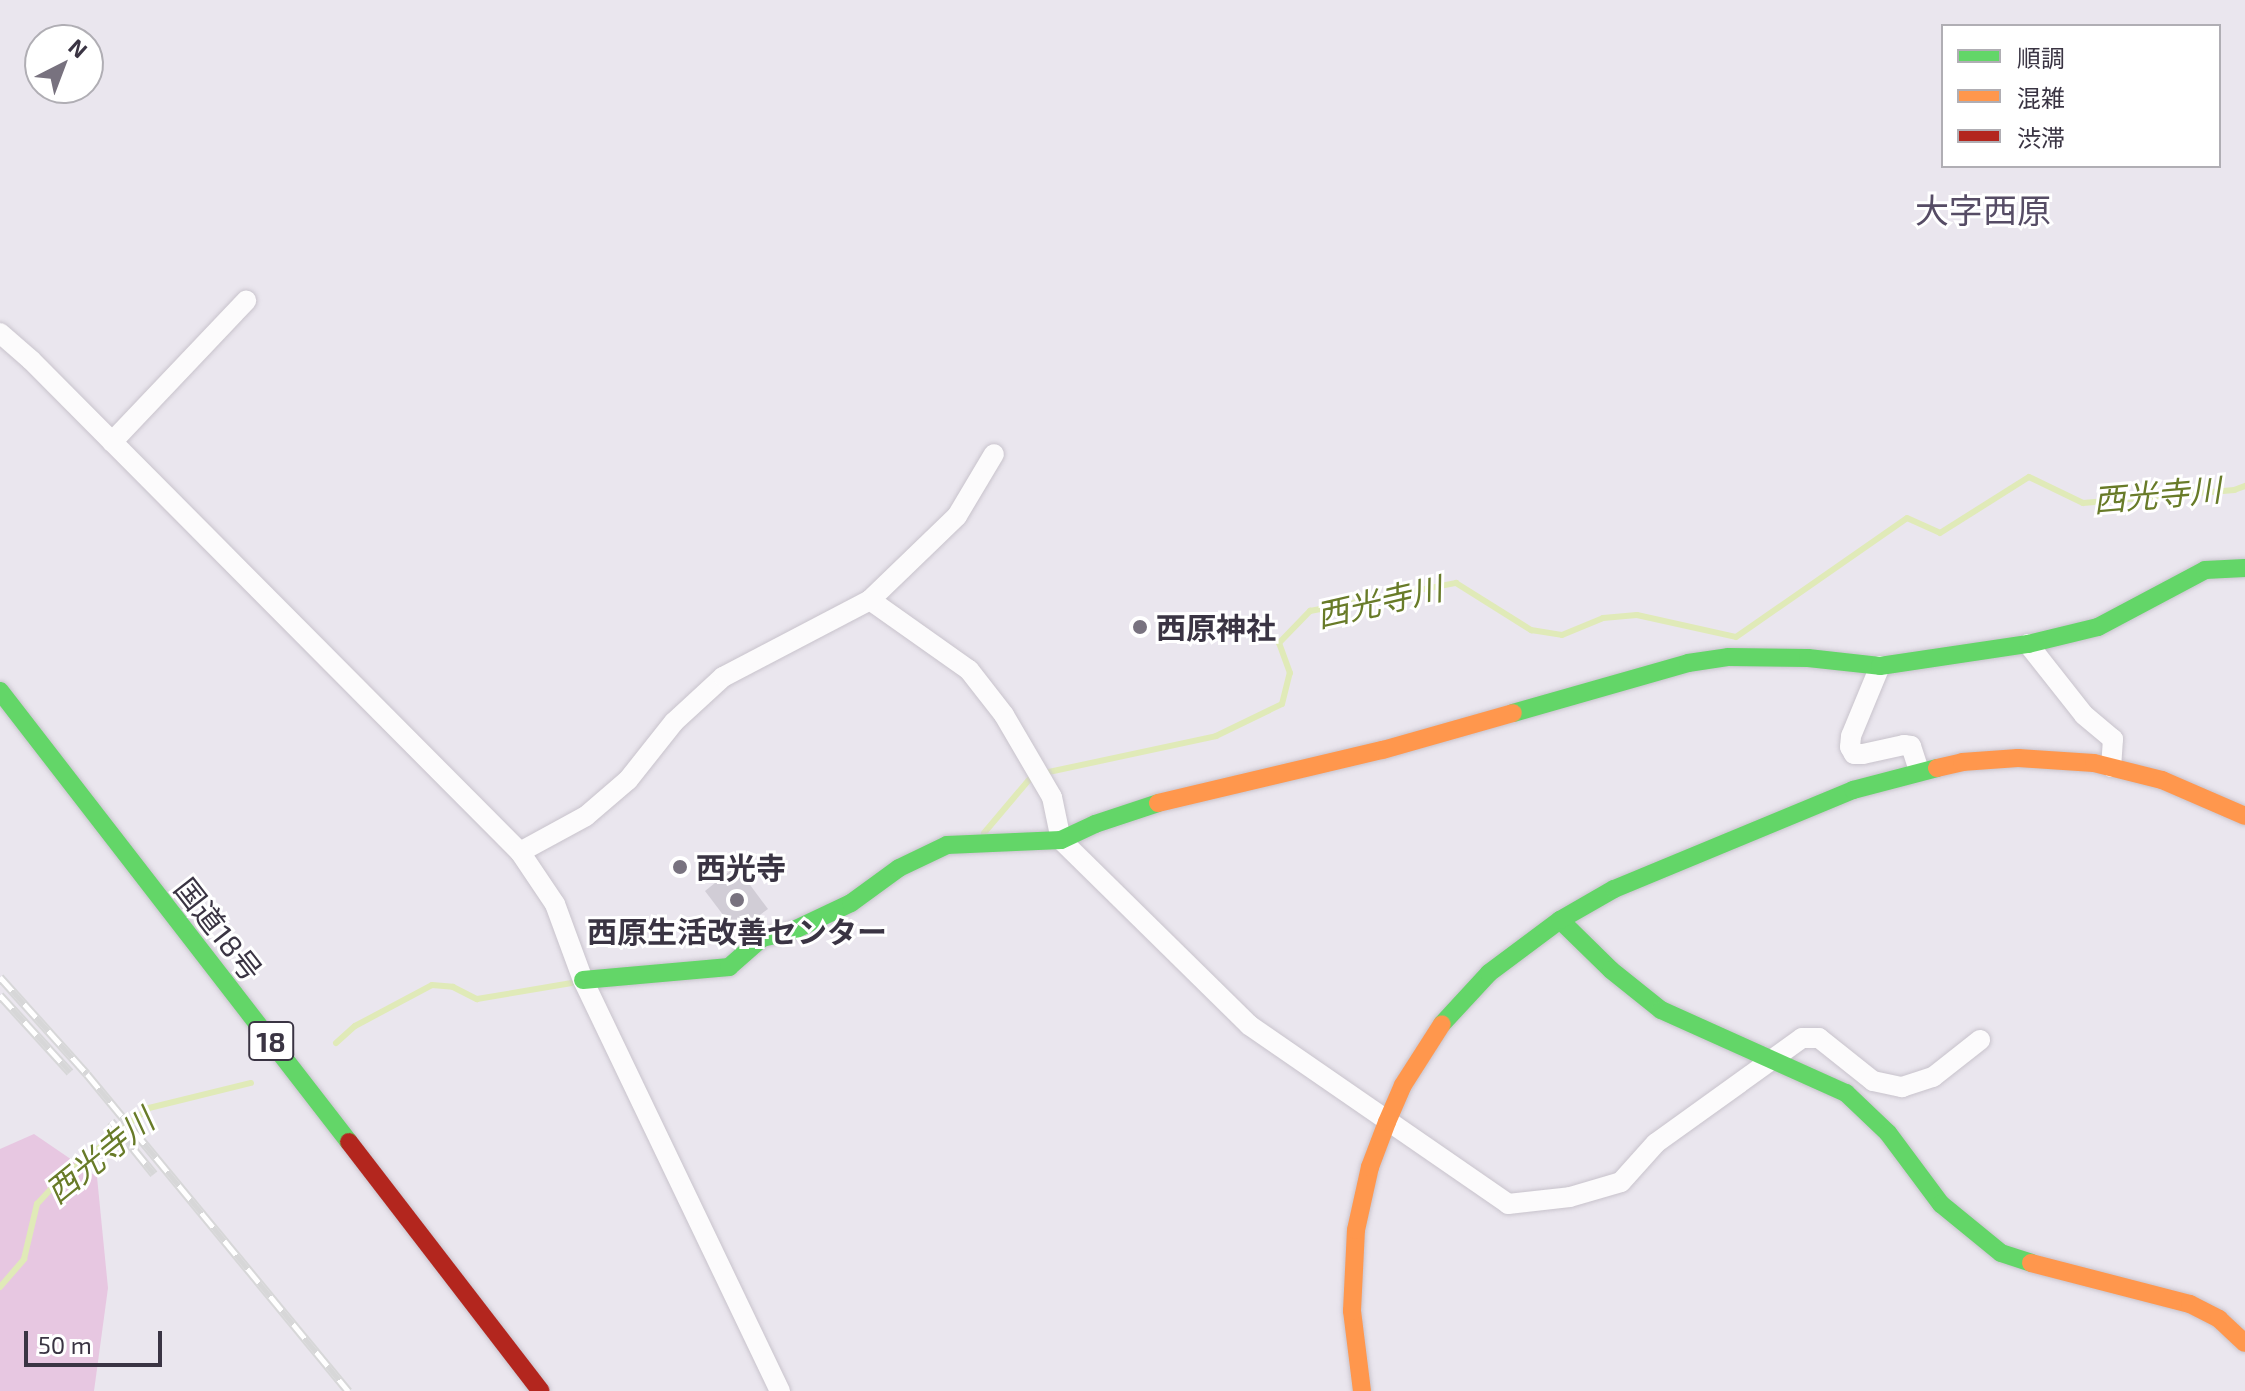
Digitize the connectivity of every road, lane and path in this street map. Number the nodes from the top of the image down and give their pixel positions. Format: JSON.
{"nodes":[{"id":1,"x":246,"y":301,"type":"dead end"},
{"id":2,"x":0,"y":333,"type":"edge"},
{"id":3,"x":112,"y":442,"type":"junction"},
{"id":4,"x":994,"y":454,"type":"dead end"},
{"id":5,"x":2245,"y":568,"type":"edge"},
{"id":6,"x":870,"y":600,"type":"junction"},
{"id":7,"x":2028,"y":644,"type":"junction"},
{"id":8,"x":1880,"y":666,"type":"junction"},
{"id":9,"x":0,"y":691,"type":"edge"},
{"id":10,"x":2111,"y":767,"type":"junction"},
{"id":11,"x":1919,"y":771,"type":"junction"},
{"id":12,"x":2245,"y":816,"type":"edge"},
{"id":13,"x":1061,"y":840,"type":"junction"},
{"id":14,"x":520,"y":852,"type":"junction"},
{"id":15,"x":1560,"y":920,"type":"junction"},
{"id":16,"x":583,"y":980,"type":"junction"},
{"id":17,"x":1980,"y":1040,"type":"dead end"},
{"id":18,"x":1777,"y":1059,"type":"junction"},
{"id":19,"x":1387,"y":1122,"type":"junction"},
{"id":20,"x":2245,"y":1343,"type":"edge"},
{"id":21,"x":541,"y":1391,"type":"edge"},
{"id":22,"x":780,"y":1391,"type":"edge"},
{"id":23,"x":1362,"y":1391,"type":"edge"}],
"edges":[{"from":1,"to":3,"type":"street"},
{"from":2,"to":3,"type":"street"},
{"from":3,"to":14,"type":"street"},
{"from":4,"to":6,"type":"street"},
{"from":5,"to":7,"type":"main road"},
{"from":6,"to":13,"type":"street"},
{"from":6,"to":14,"type":"street"},
{"from":7,"to":8,"type":"main road"},
{"from":7,"to":10,"type":"street"},
{"from":8,"to":11,"type":"street"},
{"from":8,"to":13,"type":"main road"},
{"from":9,"to":21,"type":"main road","name":"国道18号","number":"18"},
{"from":10,"to":11,"type":"main road"},
{"from":10,"to":12,"type":"main road"},
{"from":11,"to":15,"type":"main road"},
{"from":13,"to":16,"type":"main road"},
{"from":13,"to":19,"type":"street"},
{"from":14,"to":16,"type":"street"},
{"from":15,"to":18,"type":"main road"},
{"from":15,"to":19,"type":"main road"},
{"from":16,"to":22,"type":"street"},
{"from":17,"to":18,"type":"street"},
{"from":18,"to":19,"type":"street"},
{"from":18,"to":20,"type":"main road"},
{"from":19,"to":23,"type":"main road"}]}
